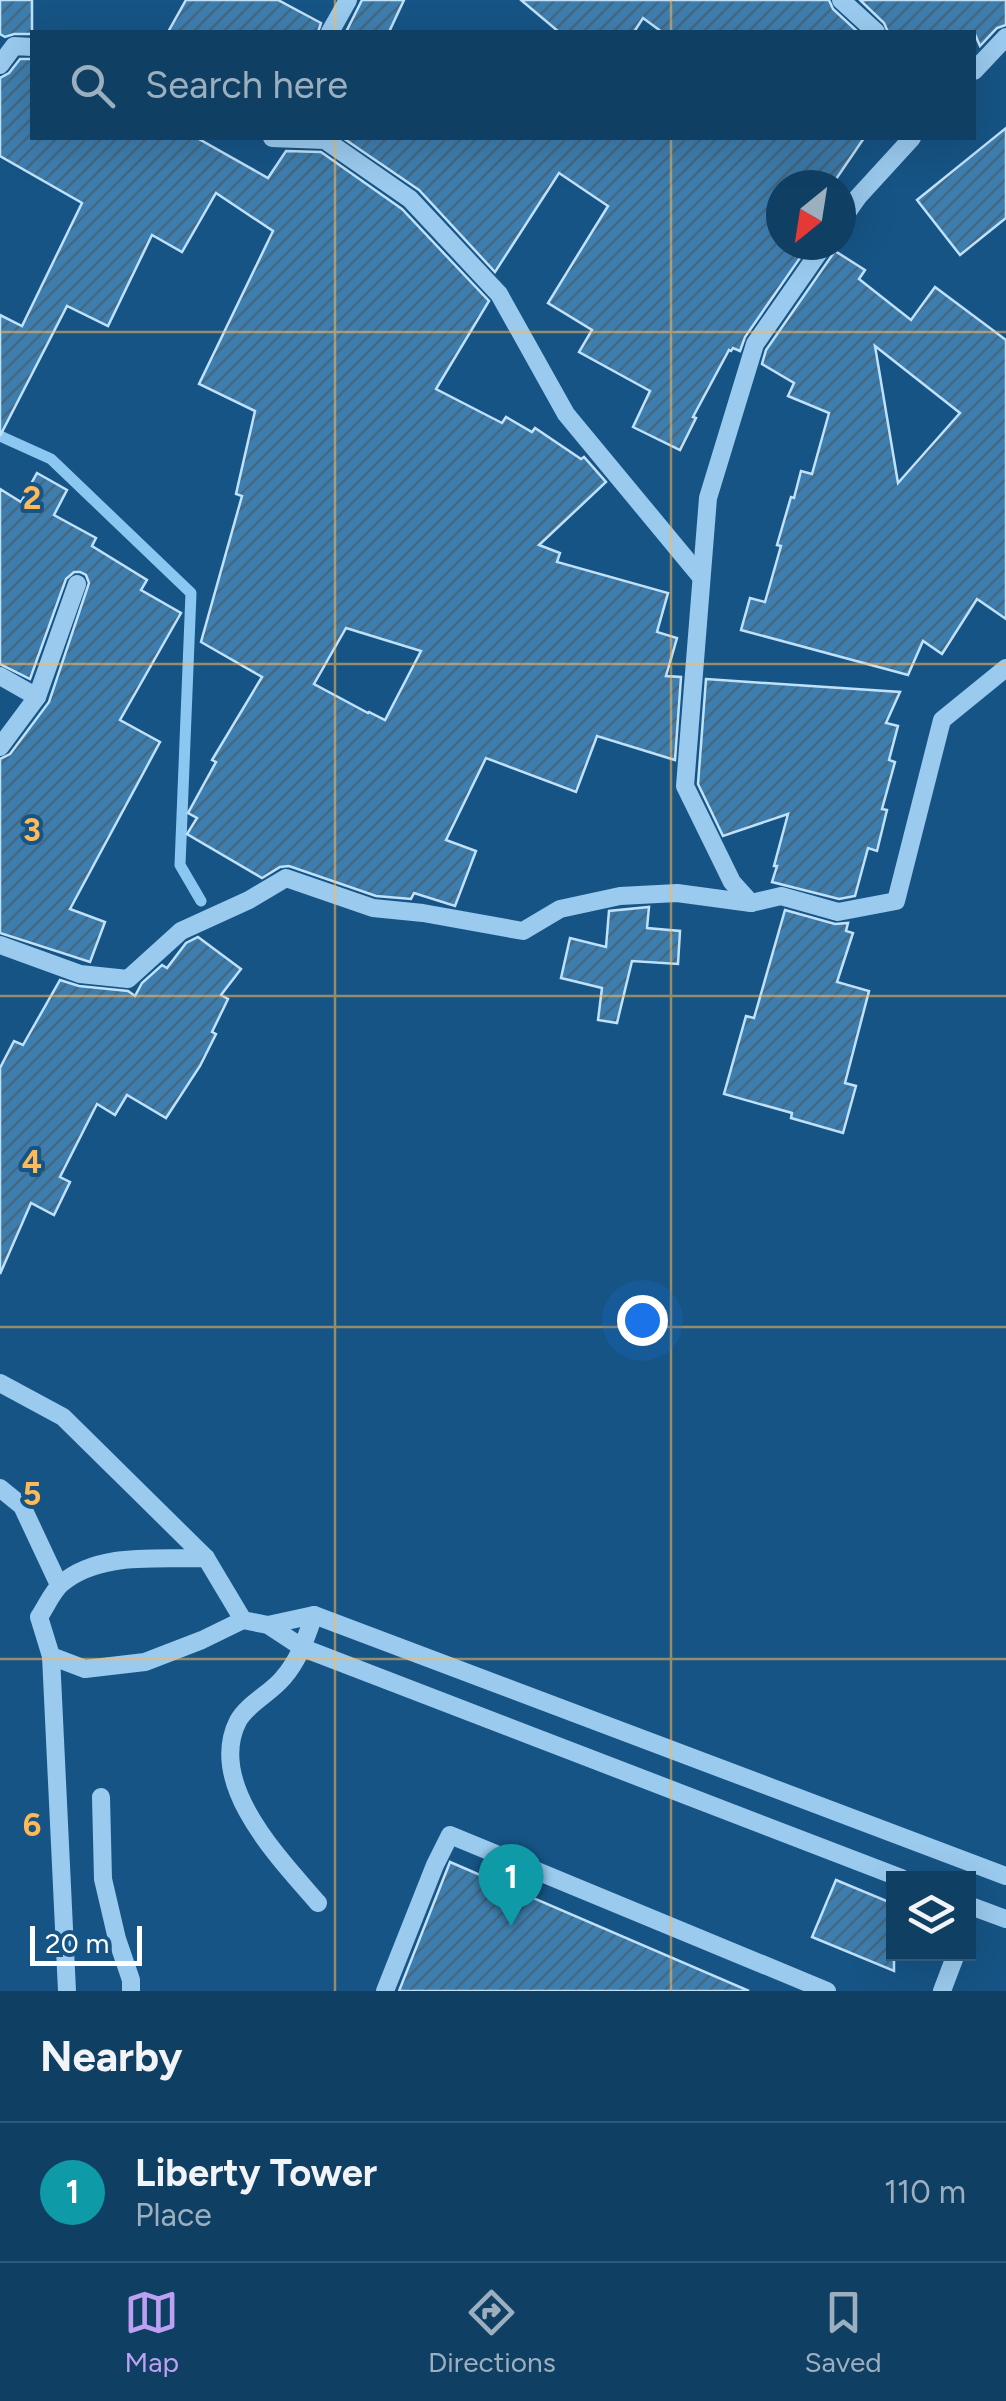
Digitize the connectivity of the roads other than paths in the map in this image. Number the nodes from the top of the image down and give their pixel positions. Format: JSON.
{"nodes":[{"id":1,"x":348,"y":0,"type":"edge"},
{"id":2,"x":840,"y":0,"type":"edge"},
{"id":3,"x":331,"y":30,"type":"edge"},
{"id":4,"x":874,"y":30,"type":"edge"},
{"id":5,"x":1006,"y":37,"type":"edge"},
{"id":6,"x":30,"y":47,"type":"edge"},
{"id":7,"x":0,"y":65,"type":"edge"},
{"id":8,"x":976,"y":69,"type":"edge"},
{"id":9,"x":325,"y":140,"type":"edge"},
{"id":10,"x":910,"y":140,"type":"edge"},
{"id":11,"x":856,"y":199,"type":"edge"},
{"id":12,"x":814,"y":260,"type":"edge"},
{"id":13,"x":701,"y":577,"type":"junction"},
{"id":14,"x":77,"y":584,"type":"dead end"},
{"id":15,"x":1006,"y":668,"type":"edge"},
{"id":16,"x":0,"y":676,"type":"edge"},
{"id":17,"x":37,"y":697,"type":"junction"},
{"id":18,"x":0,"y":748,"type":"edge"},
{"id":19,"x":751,"y":903,"type":"junction"},
{"id":20,"x":0,"y":945,"type":"edge"},
{"id":21,"x":0,"y":1383,"type":"edge"},
{"id":22,"x":0,"y":1488,"type":"edge"},
{"id":23,"x":206,"y":1558,"type":"junction"},
{"id":24,"x":59,"y":1585,"type":"junction"},
{"id":25,"x":314,"y":1615,"type":"junction"},
{"id":26,"x":243,"y":1620,"type":"junction"},
{"id":27,"x":268,"y":1625,"type":"junction"},
{"id":28,"x":303,"y":1648,"type":"junction"},
{"id":29,"x":51,"y":1656,"type":"junction"},
{"id":30,"x":101,"y":1797,"type":"dead end"},
{"id":31,"x":886,"y":1872,"type":"edge"},
{"id":32,"x":1006,"y":1876,"type":"edge"},
{"id":33,"x":318,"y":1903,"type":"dead end"},
{"id":34,"x":976,"y":1912,"type":"edge"},
{"id":35,"x":1006,"y":1919,"type":"edge"},
{"id":36,"x":953,"y":1961,"type":"edge"},
{"id":37,"x":67,"y":1991,"type":"edge"},
{"id":38,"x":132,"y":1991,"type":"edge"},
{"id":39,"x":386,"y":1991,"type":"edge"},
{"id":40,"x":827,"y":1991,"type":"edge"},
{"id":41,"x":942,"y":1991,"type":"edge"}],
"edges":[{"from":1,"to":3,"type":"street"},
{"from":2,"to":4,"type":"street"},
{"from":5,"to":8,"type":"street"},
{"from":6,"to":7,"type":"street"},
{"from":9,"to":13,"type":"street"},
{"from":10,"to":11,"type":"street"},
{"from":12,"to":13,"type":"street"},
{"from":13,"to":19,"type":"street"},
{"from":14,"to":17,"type":"street"},
{"from":15,"to":19,"type":"street"},
{"from":16,"to":17,"type":"street"},
{"from":17,"to":18,"type":"street"},
{"from":19,"to":20,"type":"street"},
{"from":21,"to":23,"type":"street"},
{"from":22,"to":24,"type":"street"},
{"from":23,"to":24,"type":"street"},
{"from":23,"to":26,"type":"street"},
{"from":24,"to":29,"type":"street"},
{"from":25,"to":27,"type":"street"},
{"from":25,"to":28,"type":"street"},
{"from":25,"to":32,"type":"street"},
{"from":26,"to":27,"type":"street"},
{"from":26,"to":29,"type":"street"},
{"from":27,"to":28,"type":"street"},
{"from":28,"to":31,"type":"street"},
{"from":28,"to":33,"type":"street"},
{"from":29,"to":37,"type":"street"},
{"from":30,"to":38,"type":"street"},
{"from":34,"to":35,"type":"street"},
{"from":36,"to":41,"type":"street"},
{"from":39,"to":40,"type":"street"}]}
